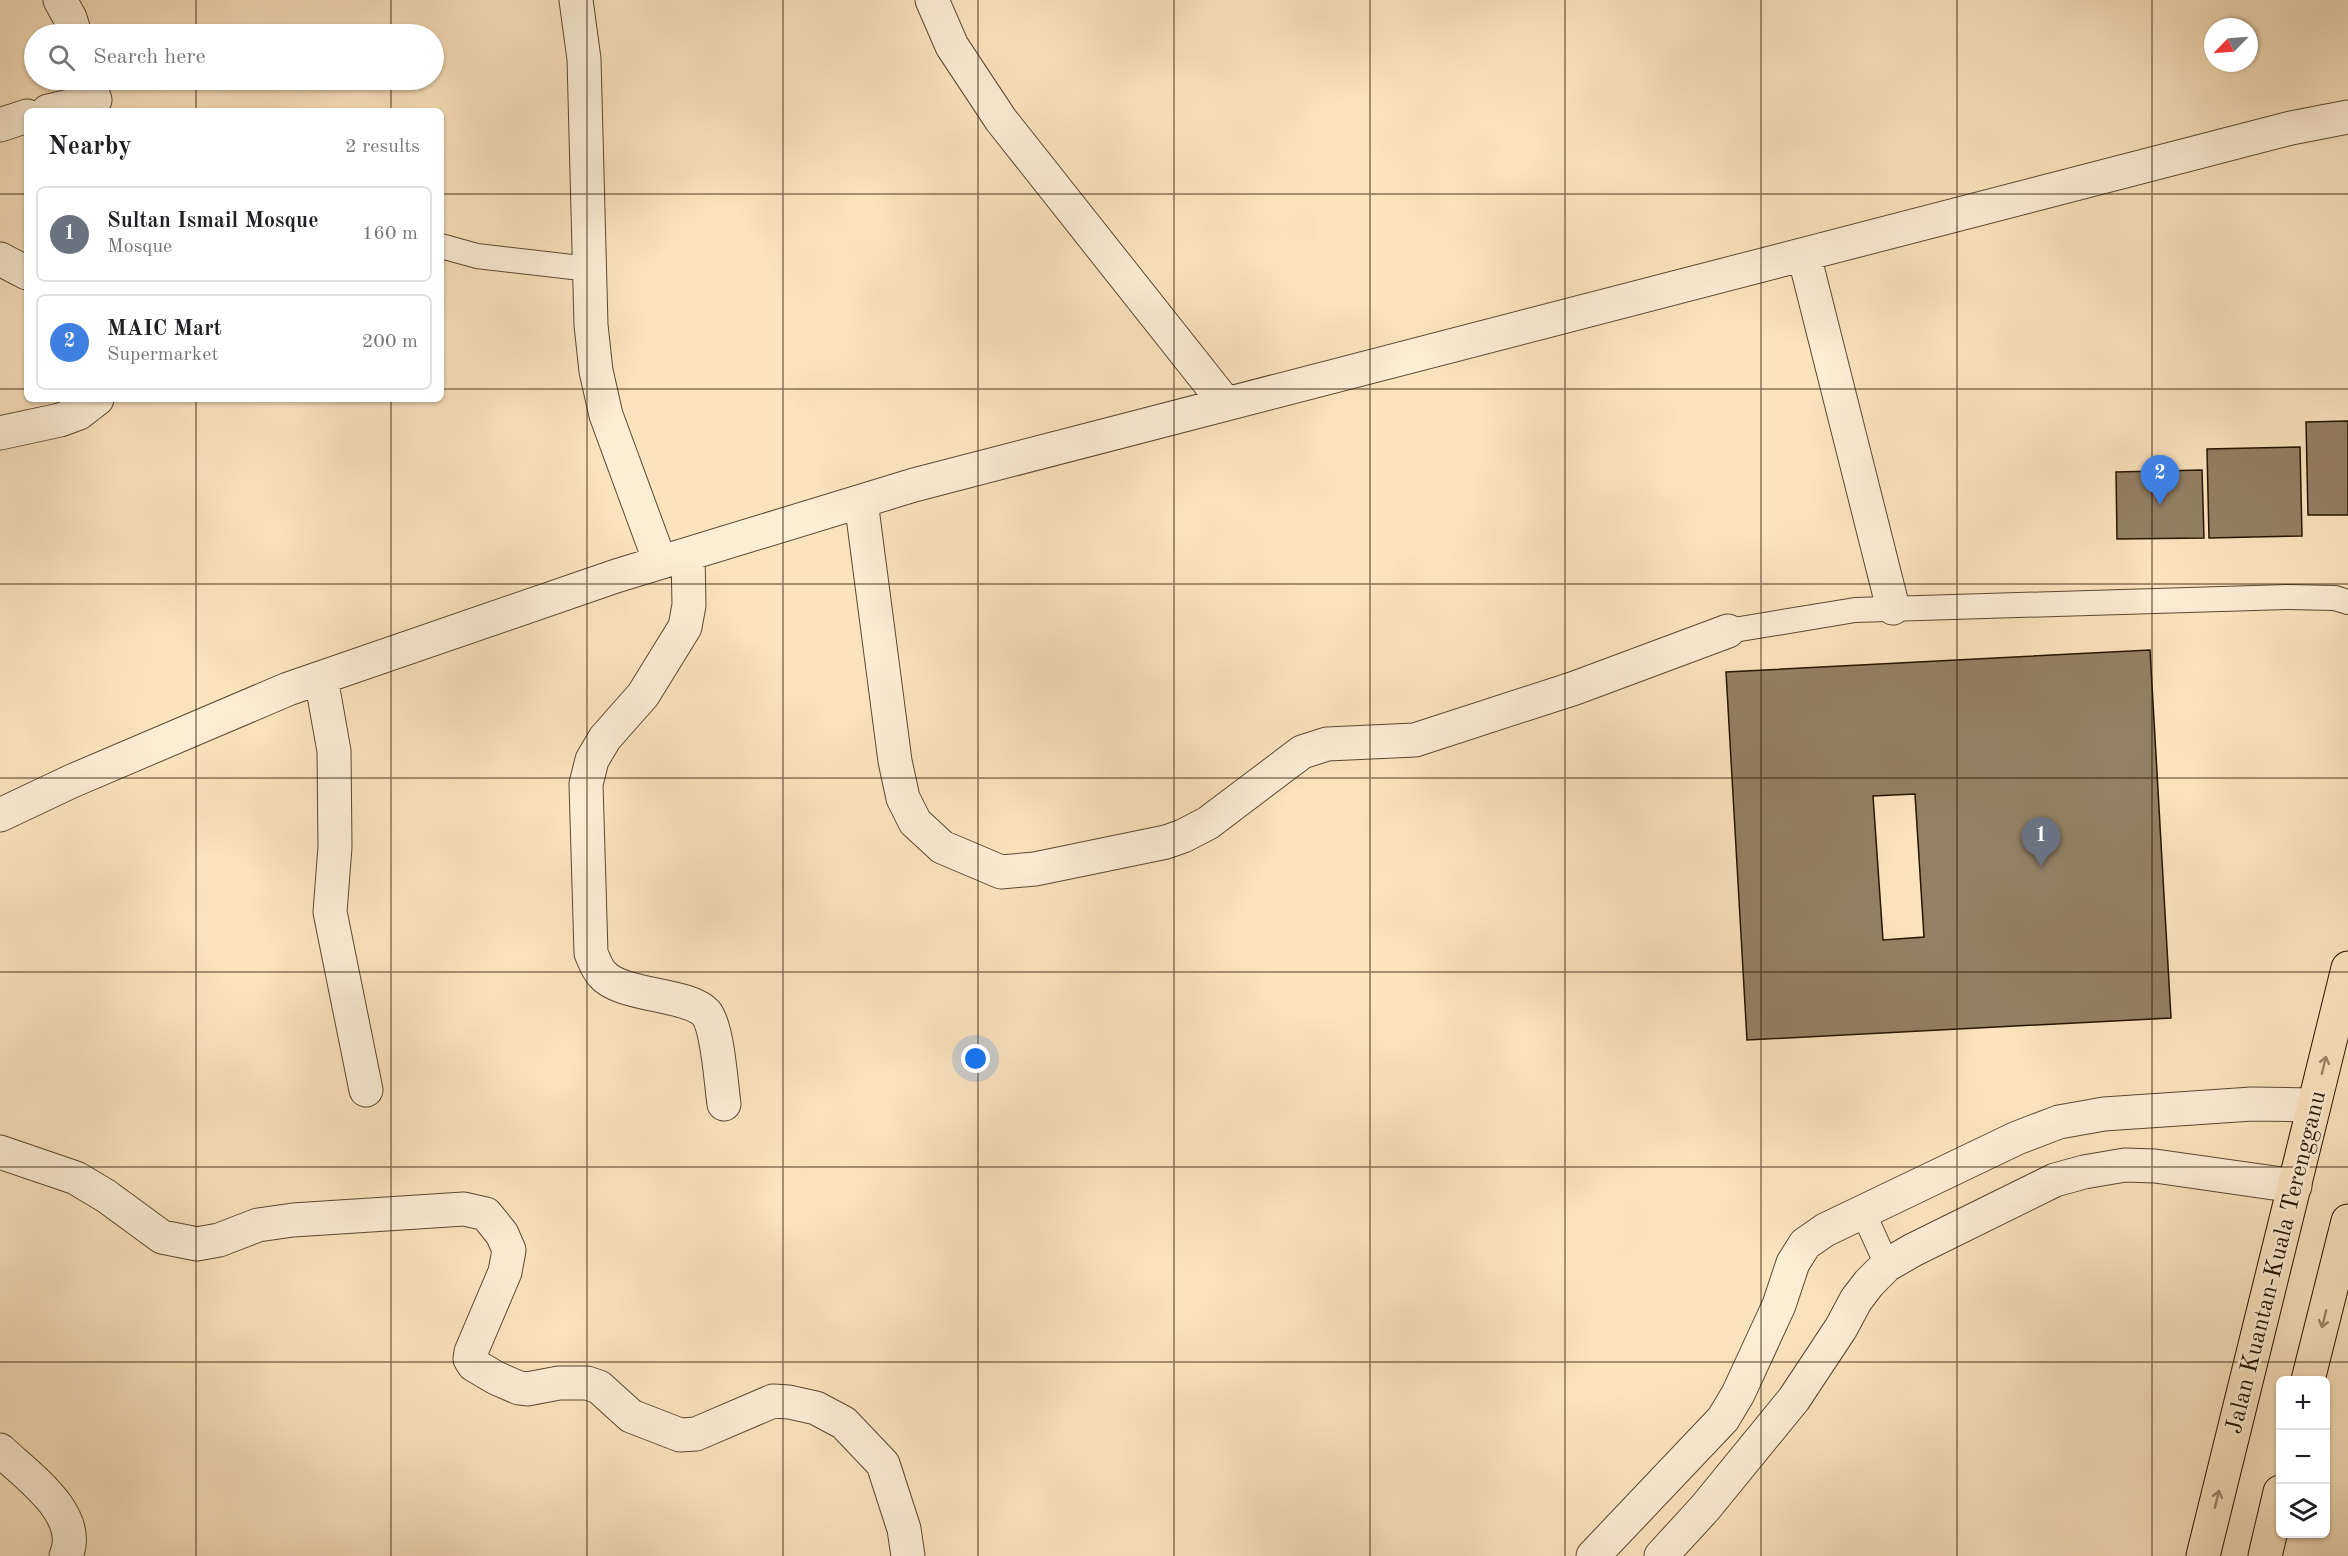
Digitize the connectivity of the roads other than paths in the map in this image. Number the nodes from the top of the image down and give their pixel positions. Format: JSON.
{"nodes":[{"id":1,"x":60,"y":0,"type":"edge"},
{"id":2,"x":576,"y":0,"type":"edge"},
{"id":3,"x":932,"y":0,"type":"edge"},
{"id":4,"x":72,"y":24,"type":"edge"},
{"id":5,"x":91,"y":90,"type":"edge"},
{"id":6,"x":61,"y":108,"type":"edge"},
{"id":7,"x":24,"y":117,"type":"edge"},
{"id":8,"x":2348,"y":117,"type":"edge"},
{"id":9,"x":0,"y":125,"type":"edge"},
{"id":10,"x":444,"y":247,"type":"edge"},
{"id":11,"x":1804,"y":255,"type":"junction"},
{"id":12,"x":0,"y":259,"type":"edge"},
{"id":13,"x":590,"y":269,"type":"junction"},
{"id":14,"x":24,"y":271,"type":"edge"},
{"id":15,"x":93,"y":402,"type":"edge"},
{"id":16,"x":1226,"y":404,"type":"junction"},
{"id":17,"x":0,"y":433,"type":"edge"},
{"id":18,"x":861,"y":501,"type":"junction"},
{"id":19,"x":651,"y":565,"type":"junction"},
{"id":20,"x":2348,"y":602,"type":"edge"},
{"id":21,"x":1893,"y":608,"type":"junction"},
{"id":22,"x":1728,"y":631,"type":"joint"},
{"id":23,"x":321,"y":678,"type":"junction"},
{"id":24,"x":0,"y":814,"type":"edge"},
{"id":25,"x":2348,"y":968,"type":"edge"},
{"id":26,"x":366,"y":1090,"type":"dead end"},
{"id":27,"x":724,"y":1104,"type":"dead end"},
{"id":28,"x":2314,"y":1105,"type":"junction"},
{"id":29,"x":0,"y":1152,"type":"edge"},
{"id":30,"x":2295,"y":1186,"type":"junction"},
{"id":31,"x":1863,"y":1212,"type":"junction"},
{"id":32,"x":2348,"y":1221,"type":"edge"},
{"id":33,"x":1887,"y":1265,"type":"junction"},
{"id":34,"x":2309,"y":1376,"type":"edge"},
{"id":35,"x":0,"y":1450,"type":"edge"},
{"id":36,"x":2276,"y":1509,"type":"edge"},
{"id":37,"x":66,"y":1556,"type":"edge"},
{"id":38,"x":908,"y":1556,"type":"edge"},
{"id":39,"x":1593,"y":1556,"type":"edge"},
{"id":40,"x":1661,"y":1556,"type":"edge"},
{"id":41,"x":2203,"y":1556,"type":"edge"},
{"id":42,"x":2265,"y":1556,"type":"edge"}],
"edges":[{"from":1,"to":4,"type":"street"},
{"from":2,"to":13,"type":"street"},
{"from":3,"to":16,"type":"street"},
{"from":5,"to":6,"type":"street"},
{"from":7,"to":9,"type":"street"},
{"from":8,"to":11,"type":"street"},
{"from":10,"to":13,"type":"lane"},
{"from":11,"to":16,"type":"street"},
{"from":11,"to":21,"type":"street"},
{"from":12,"to":14,"type":"street"},
{"from":13,"to":19,"type":"street"},
{"from":15,"to":17,"type":"street"},
{"from":16,"to":18,"type":"street"},
{"from":18,"to":19,"type":"street"},
{"from":18,"to":22,"type":"street"},
{"from":19,"to":23,"type":"street"},
{"from":19,"to":27,"type":"street"},
{"from":20,"to":21,"type":"lane"},
{"from":21,"to":22,"type":"lane"},
{"from":23,"to":24,"type":"street"},
{"from":23,"to":26,"type":"street"},
{"from":28,"to":25,"type":"highway","name":"Jalan Kuantan-Kuala Terengganu","one_way":true},
{"from":28,"to":30,"type":"highway","name":"Jalan Kuantan-Kuala Terengganu"},
{"from":28,"to":31,"type":"street"},
{"from":29,"to":38,"type":"street"},
{"from":30,"to":33,"type":"street"},
{"from":41,"to":30,"type":"highway","name":"Jalan Kuantan-Kuala Terengganu","one_way":true},
{"from":31,"to":33,"type":"lane"},
{"from":31,"to":39,"type":"street"},
{"from":32,"to":34,"type":"highway","one_way":true},
{"from":33,"to":40,"type":"street"},
{"from":35,"to":37,"type":"street"},
{"from":36,"to":42,"type":"highway"}]}
